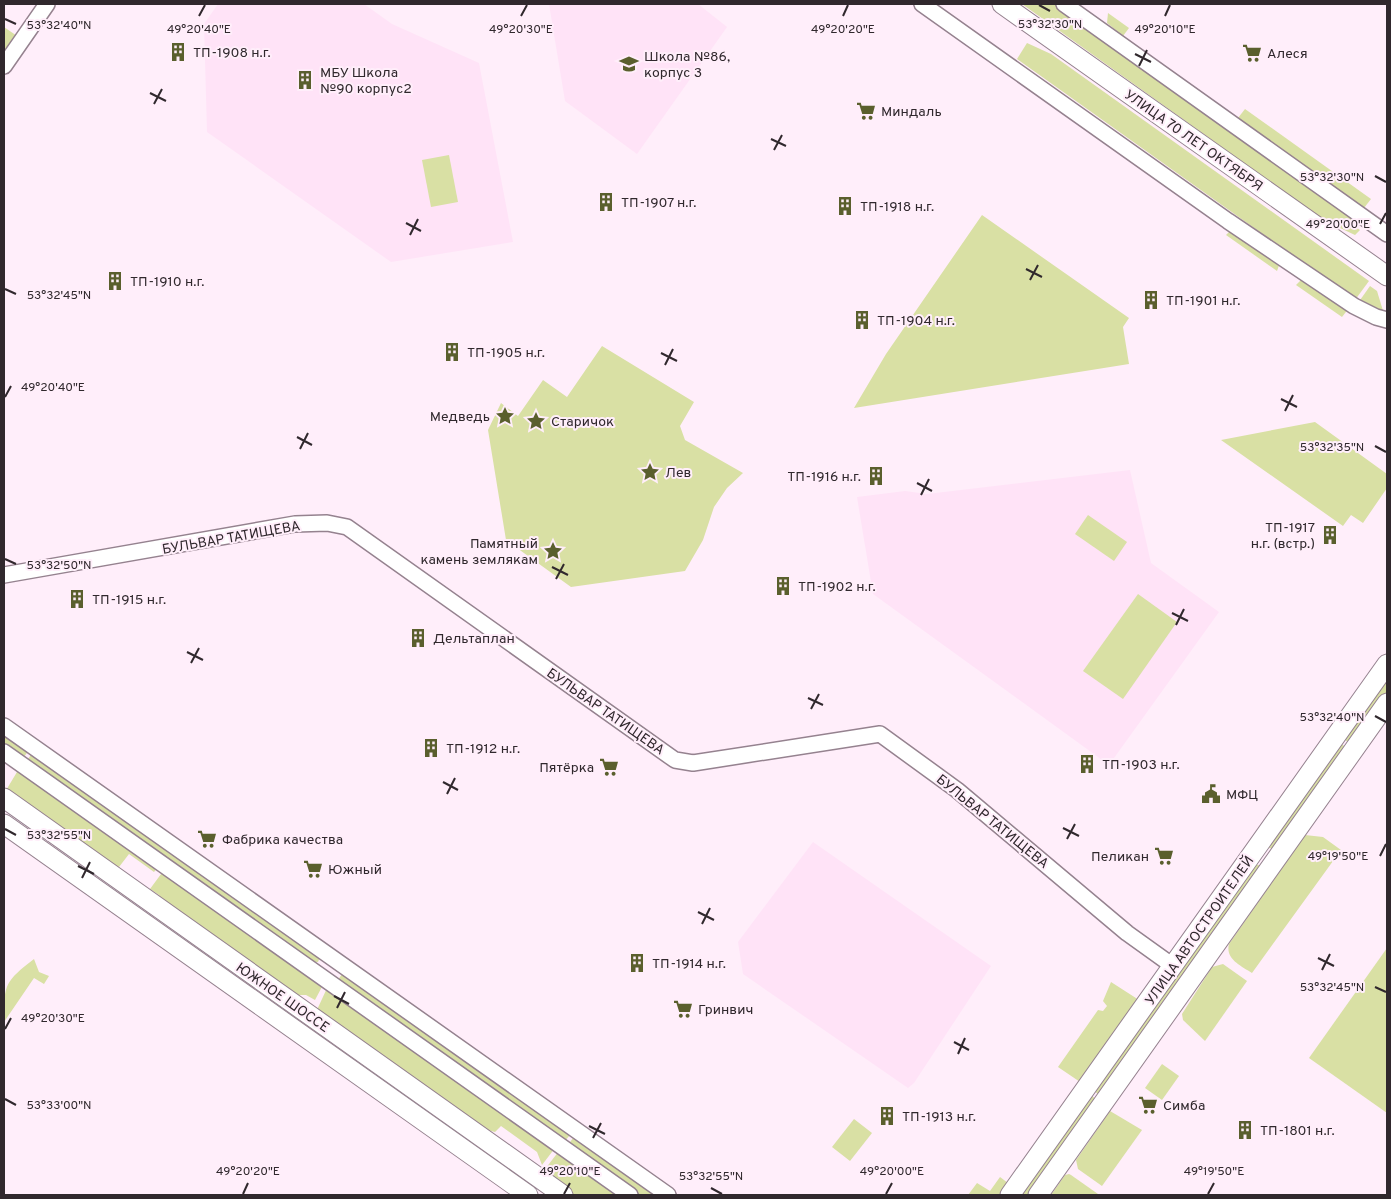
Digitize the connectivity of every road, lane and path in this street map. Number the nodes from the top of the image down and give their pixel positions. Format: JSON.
{"nodes":[{"id":1,"x":47,"y":4,"type":"edge"},
{"id":2,"x":922,"y":4,"type":"edge"},
{"id":3,"x":1002,"y":4,"type":"edge"},
{"id":4,"x":1064,"y":4,"type":"edge"},
{"id":5,"x":4,"y":66,"type":"edge"},
{"id":6,"x":1387,"y":234,"type":"edge"},
{"id":7,"x":1387,"y":276,"type":"edge"},
{"id":8,"x":1387,"y":320,"type":"edge"},
{"id":9,"x":4,"y":575,"type":"edge"},
{"id":10,"x":1387,"y":664,"type":"edge"},
{"id":11,"x":1387,"y":703,"type":"edge"},
{"id":12,"x":4,"y":726,"type":"edge"},
{"id":13,"x":4,"y":752,"type":"edge"},
{"id":14,"x":4,"y":798,"type":"edge"},
{"id":15,"x":4,"y":824,"type":"edge"},
{"id":16,"x":1256,"y":848,"type":"junction"},
{"id":17,"x":1275,"y":862,"type":"junction"},
{"id":18,"x":1173,"y":966,"type":"junction"},
{"id":19,"x":528,"y":1195,"type":"edge"},
{"id":20,"x":563,"y":1195,"type":"edge"},
{"id":21,"x":630,"y":1195,"type":"edge"},
{"id":22,"x":668,"y":1195,"type":"edge"},
{"id":23,"x":1010,"y":1195,"type":"edge"},
{"id":24,"x":1038,"y":1195,"type":"edge"}],
"edges":[{"from":1,"to":5,"type":"street"},
{"from":2,"to":8,"type":"street"},
{"from":3,"to":7,"type":"main road","name":"УЛИЦА 70 ЛЕТ ОКТЯБРЯ"},
{"from":4,"to":6,"type":"street"},
{"from":9,"to":18,"type":"street","name":"БУЛЬВАР ТАТИЩЕВА"},
{"from":10,"to":16,"type":"main road","name":"УЛИЦА АВТОСТРОИТЕЛЕЙ"},
{"from":11,"to":17,"type":"main road","name":"УЛИЦА АВТОСТРОИТЕЛЕЙ"},
{"from":12,"to":22,"type":"street"},
{"from":13,"to":21,"type":"street"},
{"from":14,"to":20,"type":"main road","name":"ЮЖНОЕ ШОССЕ"},
{"from":15,"to":19,"type":"main road","name":"ЮЖНОЕ ШОССЕ"},
{"from":16,"to":17,"type":"main road"},
{"from":16,"to":18,"type":"main road","name":"УЛИЦА АВТОСТРОИТЕЛЕЙ"},
{"from":17,"to":24,"type":"main road","name":"УЛИЦА АВТОСТРОИТЕЛЕЙ"},
{"from":18,"to":23,"type":"main road","name":"УЛИЦА АВТОСТРОИТЕЛЕЙ"}]}
